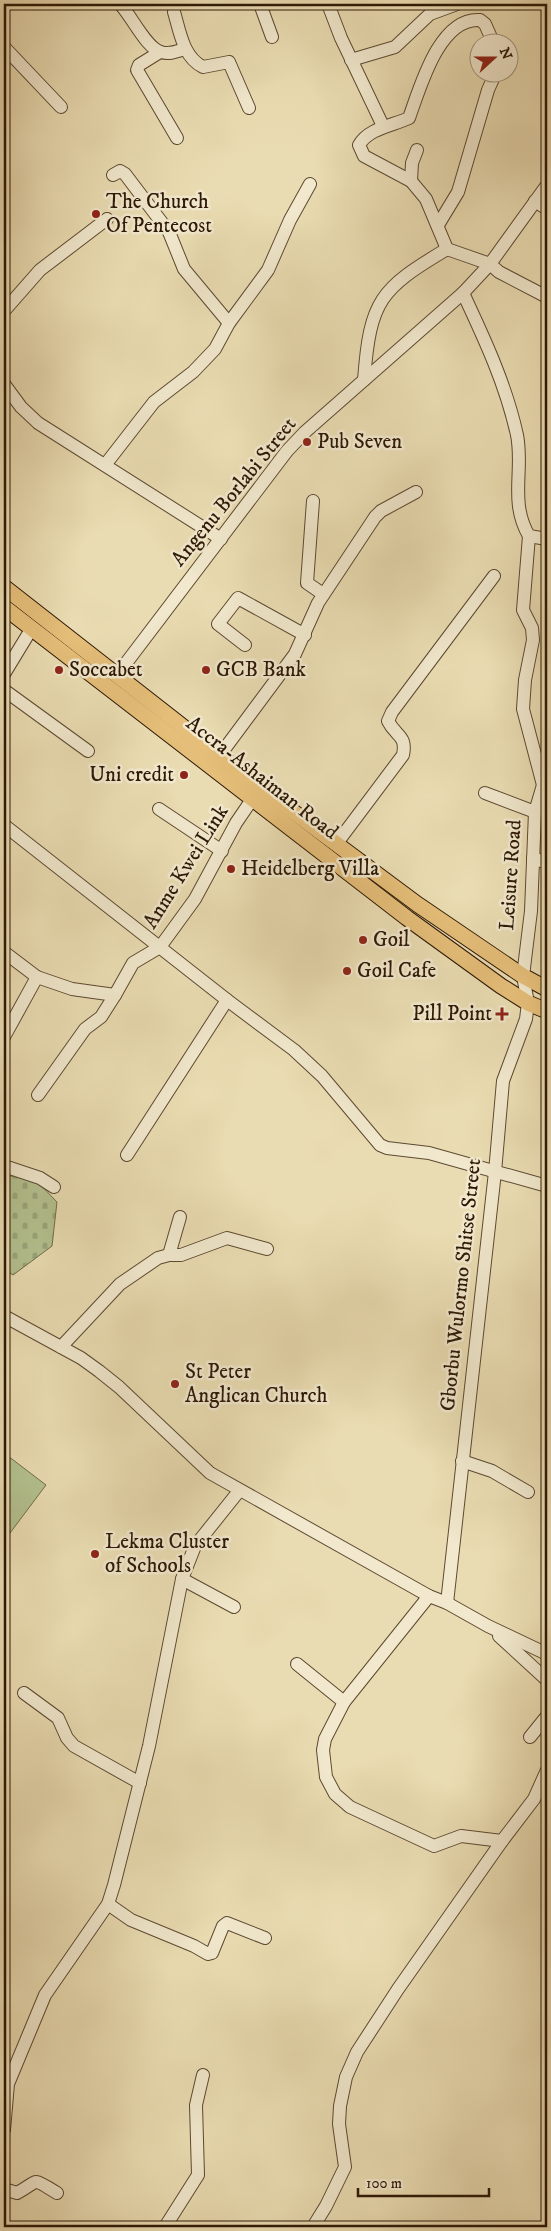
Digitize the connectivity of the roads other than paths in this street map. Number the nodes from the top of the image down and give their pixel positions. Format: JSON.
{"nodes":[{"id":1,"x":120,"y":4,"type":"edge"},
{"id":2,"x":260,"y":4,"type":"edge"},
{"id":3,"x":328,"y":4,"type":"edge"},
{"id":4,"x":458,"y":4,"type":"edge"},
{"id":5,"x":174,"y":12,"type":"dead end"},
{"id":6,"x":455,"y":28,"type":"junction"},
{"id":7,"x":489,"y":32,"type":"edge"},
{"id":8,"x":272,"y":37,"type":"dead end"},
{"id":9,"x":4,"y":47,"type":"edge"},
{"id":10,"x":185,"y":49,"type":"junction"},
{"id":11,"x":160,"y":52,"type":"junction"},
{"id":12,"x":351,"y":60,"type":"junction"},
{"id":13,"x":492,"y":82,"type":"edge"},
{"id":14,"x":61,"y":107,"type":"dead end"},
{"id":15,"x":249,"y":108,"type":"dead end"},
{"id":16,"x":383,"y":126,"type":"junction"},
{"id":17,"x":177,"y":138,"type":"dead end"},
{"id":18,"x":417,"y":150,"type":"dead end"},
{"id":19,"x":113,"y":175,"type":"dead end"},
{"id":20,"x":411,"y":181,"type":"junction"},
{"id":21,"x":310,"y":184,"type":"dead end"},
{"id":22,"x":547,"y":185,"type":"edge"},
{"id":23,"x":534,"y":202,"type":"junction"},
{"id":24,"x":547,"y":209,"type":"edge"},
{"id":25,"x":106,"y":219,"type":"dead end"},
{"id":26,"x":438,"y":225,"type":"junction"},
{"id":27,"x":447,"y":249,"type":"junction"},
{"id":28,"x":490,"y":264,"type":"junction"},
{"id":29,"x":463,"y":293,"type":"junction"},
{"id":30,"x":547,"y":297,"type":"edge"},
{"id":31,"x":4,"y":311,"type":"edge"},
{"id":32,"x":229,"y":323,"type":"junction"},
{"id":33,"x":364,"y":380,"type":"junction"},
{"id":34,"x":4,"y":384,"type":"edge"},
{"id":35,"x":105,"y":465,"type":"junction"},
{"id":36,"x":416,"y":492,"type":"dead end"},
{"id":37,"x":313,"y":500,"type":"dead end"},
{"id":38,"x":529,"y":536,"type":"junction"},
{"id":39,"x":547,"y":539,"type":"edge"},
{"id":40,"x":220,"y":540,"type":"junction"},
{"id":41,"x":494,"y":576,"type":"dead end"},
{"id":42,"x":4,"y":587,"type":"edge"},
{"id":43,"x":323,"y":594,"type":"junction"},
{"id":44,"x":4,"y":607,"type":"edge"},
{"id":45,"x":32,"y":628,"type":"junction"},
{"id":46,"x":304,"y":635,"type":"junction"},
{"id":47,"x":245,"y":645,"type":"dead end"},
{"id":48,"x":4,"y":674,"type":"edge"},
{"id":49,"x":117,"y":675,"type":"junction"},
{"id":50,"x":4,"y":690,"type":"edge"},
{"id":51,"x":88,"y":751,"type":"dead end"},
{"id":52,"x":220,"y":755,"type":"junction"},
{"id":53,"x":545,"y":781,"type":"edge"},
{"id":54,"x":485,"y":793,"type":"dead end"},
{"id":55,"x":253,"y":798,"type":"junction"},
{"id":56,"x":159,"y":810,"type":"dead end"},
{"id":57,"x":535,"y":812,"type":"junction"},
{"id":58,"x":4,"y":825,"type":"edge"},
{"id":59,"x":337,"y":843,"type":"junction"},
{"id":60,"x":222,"y":851,"type":"junction"},
{"id":61,"x":532,"y":858,"type":"junction"},
{"id":62,"x":547,"y":863,"type":"edge"},
{"id":63,"x":160,"y":947,"type":"junction"},
{"id":64,"x":4,"y":952,"type":"edge"},
{"id":65,"x":523,"y":976,"type":"junction"},
{"id":66,"x":36,"y":977,"type":"junction"},
{"id":67,"x":547,"y":989,"type":"edge"},
{"id":68,"x":115,"y":996,"type":"junction"},
{"id":69,"x":227,"y":1000,"type":"junction"},
{"id":70,"x":528,"y":1003,"type":"junction"},
{"id":71,"x":547,"y":1011,"type":"edge"},
{"id":72,"x":4,"y":1037,"type":"edge"},
{"id":73,"x":38,"y":1095,"type":"dead end"},
{"id":74,"x":127,"y":1155,"type":"dead end"},
{"id":75,"x":4,"y":1166,"type":"edge"},
{"id":76,"x":495,"y":1172,"type":"junction"},
{"id":77,"x":547,"y":1186,"type":"edge"},
{"id":78,"x":54,"y":1187,"type":"dead end"},
{"id":79,"x":180,"y":1217,"type":"dead end"},
{"id":80,"x":266,"y":1249,"type":"dead end"},
{"id":81,"x":169,"y":1255,"type":"junction"},
{"id":82,"x":4,"y":1316,"type":"edge"},
{"id":83,"x":61,"y":1347,"type":"junction"},
{"id":84,"x":462,"y":1461,"type":"junction"},
{"id":85,"x":239,"y":1491,"type":"junction"},
{"id":86,"x":528,"y":1492,"type":"dead end"},
{"id":87,"x":182,"y":1579,"type":"junction"},
{"id":88,"x":430,"y":1596,"type":"junction"},
{"id":89,"x":447,"y":1603,"type":"junction"},
{"id":90,"x":234,"y":1607,"type":"dead end"},
{"id":91,"x":488,"y":1626,"type":"junction"},
{"id":92,"x":547,"y":1654,"type":"edge"},
{"id":93,"x":297,"y":1664,"type":"dead end"},
{"id":94,"x":547,"y":1680,"type":"edge"},
{"id":95,"x":24,"y":1693,"type":"dead end"},
{"id":96,"x":344,"y":1702,"type":"junction"},
{"id":97,"x":547,"y":1716,"type":"edge"},
{"id":98,"x":530,"y":1737,"type":"dead end"},
{"id":99,"x":547,"y":1770,"type":"edge"},
{"id":100,"x":140,"y":1783,"type":"junction"},
{"id":101,"x":502,"y":1841,"type":"junction"},
{"id":102,"x":108,"y":1904,"type":"junction"},
{"id":103,"x":265,"y":1938,"type":"dead end"},
{"id":104,"x":203,"y":2076,"type":"dead end"},
{"id":105,"x":4,"y":2130,"type":"edge"},
{"id":106,"x":4,"y":2189,"type":"edge"},
{"id":107,"x":57,"y":2193,"type":"dead end"},
{"id":108,"x":165,"y":2227,"type":"edge"},
{"id":109,"x":312,"y":2227,"type":"edge"}],
"edges":[{"from":1,"to":11,"type":"street"},
{"from":2,"to":8,"type":"street"},
{"from":3,"to":12,"type":"street"},
{"from":4,"to":6,"type":"street"},
{"from":4,"to":12,"type":"street"},
{"from":5,"to":10,"type":"street"},
{"from":6,"to":7,"type":"street"},
{"from":6,"to":16,"type":"street"},
{"from":9,"to":14,"type":"street"},
{"from":10,"to":11,"type":"street"},
{"from":10,"to":15,"type":"street"},
{"from":11,"to":17,"type":"street"},
{"from":12,"to":16,"type":"street"},
{"from":13,"to":26,"type":"street"},
{"from":16,"to":20,"type":"street"},
{"from":18,"to":20,"type":"street"},
{"from":19,"to":32,"type":"street"},
{"from":20,"to":26,"type":"street"},
{"from":21,"to":32,"type":"street"},
{"from":22,"to":23,"type":"street","name":"Angenu Borlabi Street"},
{"from":23,"to":24,"type":"street"},
{"from":23,"to":28,"type":"street","name":"Angenu Borlabi Street"},
{"from":25,"to":31,"type":"street"},
{"from":26,"to":27,"type":"street"},
{"from":27,"to":28,"type":"street"},
{"from":27,"to":33,"type":"street"},
{"from":28,"to":29,"type":"street","name":"Angenu Borlabi Street"},
{"from":28,"to":30,"type":"street"},
{"from":29,"to":33,"type":"street","name":"Angenu Borlabi Street"},
{"from":29,"to":38,"type":"street"},
{"from":32,"to":35,"type":"street"},
{"from":33,"to":40,"type":"street","name":"Angenu Borlabi Street"},
{"from":34,"to":35,"type":"street"},
{"from":35,"to":40,"type":"street"},
{"from":36,"to":43,"type":"street"},
{"from":37,"to":43,"type":"street"},
{"from":38,"to":39,"type":"street"},
{"from":38,"to":53,"type":"street"},
{"from":40,"to":49,"type":"street","name":"Angenu Borlabi Street"},
{"from":41,"to":59,"type":"street"},
{"from":42,"to":49,"type":"main road","name":"Accra-Ashaiman Road"},
{"from":43,"to":46,"type":"street"},
{"from":44,"to":45,"type":"main road","name":"Accra-Ashaiman Road"},
{"from":45,"to":48,"type":"street"},
{"from":45,"to":55,"type":"main road","name":"Accra-Ashaiman Road"},
{"from":46,"to":47,"type":"street"},
{"from":46,"to":52,"type":"street"},
{"from":49,"to":52,"type":"main road","name":"Accra-Ashaiman Road"},
{"from":50,"to":51,"type":"street"},
{"from":52,"to":59,"type":"main road","name":"Accra-Ashaiman Road"},
{"from":53,"to":57,"type":"street","name":"Leisure Road"},
{"from":54,"to":57,"type":"street"},
{"from":55,"to":60,"type":"street","name":"Anme Kwei Link"},
{"from":55,"to":70,"type":"main road","name":"Accra-Ashaiman Road"},
{"from":56,"to":60,"type":"street"},
{"from":57,"to":61,"type":"street","name":"Leisure Road"},
{"from":58,"to":63,"type":"street"},
{"from":59,"to":65,"type":"main road","name":"Accra-Ashaiman Road"},
{"from":60,"to":63,"type":"street","name":"Anme Kwei Link"},
{"from":61,"to":62,"type":"street"},
{"from":61,"to":65,"type":"street","name":"Leisure Road"},
{"from":63,"to":68,"type":"street","name":"Anme Kwei Link"},
{"from":63,"to":69,"type":"street"},
{"from":64,"to":66,"type":"street"},
{"from":65,"to":67,"type":"main road","name":"Accra-Ashaiman Road"},
{"from":65,"to":70,"type":"street","name":"Gborbu Wulormo Shitse Street"},
{"from":66,"to":68,"type":"street"},
{"from":66,"to":72,"type":"street"},
{"from":68,"to":73,"type":"street","name":"Anme Kwei Link"},
{"from":69,"to":74,"type":"street"},
{"from":69,"to":76,"type":"street"},
{"from":70,"to":71,"type":"main road","name":"Accra-Ashaiman Road"},
{"from":70,"to":76,"type":"street","name":"Gborbu Wulormo Shitse Street"},
{"from":75,"to":78,"type":"street"},
{"from":76,"to":77,"type":"street"},
{"from":76,"to":84,"type":"street","name":"Gborbu Wulormo Shitse Street"},
{"from":79,"to":81,"type":"street"},
{"from":80,"to":81,"type":"street"},
{"from":81,"to":83,"type":"street"},
{"from":82,"to":83,"type":"street"},
{"from":83,"to":85,"type":"street"},
{"from":84,"to":86,"type":"street"},
{"from":84,"to":89,"type":"street","name":"Gborbu Wulormo Shitse Street"},
{"from":85,"to":87,"type":"street"},
{"from":85,"to":88,"type":"street"},
{"from":87,"to":90,"type":"street"},
{"from":87,"to":100,"type":"street"},
{"from":88,"to":89,"type":"street"},
{"from":88,"to":96,"type":"street"},
{"from":89,"to":91,"type":"street"},
{"from":91,"to":92,"type":"street"},
{"from":91,"to":94,"type":"street"},
{"from":93,"to":96,"type":"street"},
{"from":95,"to":100,"type":"street"},
{"from":96,"to":101,"type":"street"},
{"from":97,"to":98,"type":"street"},
{"from":99,"to":101,"type":"street"},
{"from":100,"to":102,"type":"street"},
{"from":101,"to":109,"type":"street"},
{"from":102,"to":103,"type":"street"},
{"from":102,"to":105,"type":"street"},
{"from":104,"to":108,"type":"street"},
{"from":106,"to":107,"type":"street"}]}
